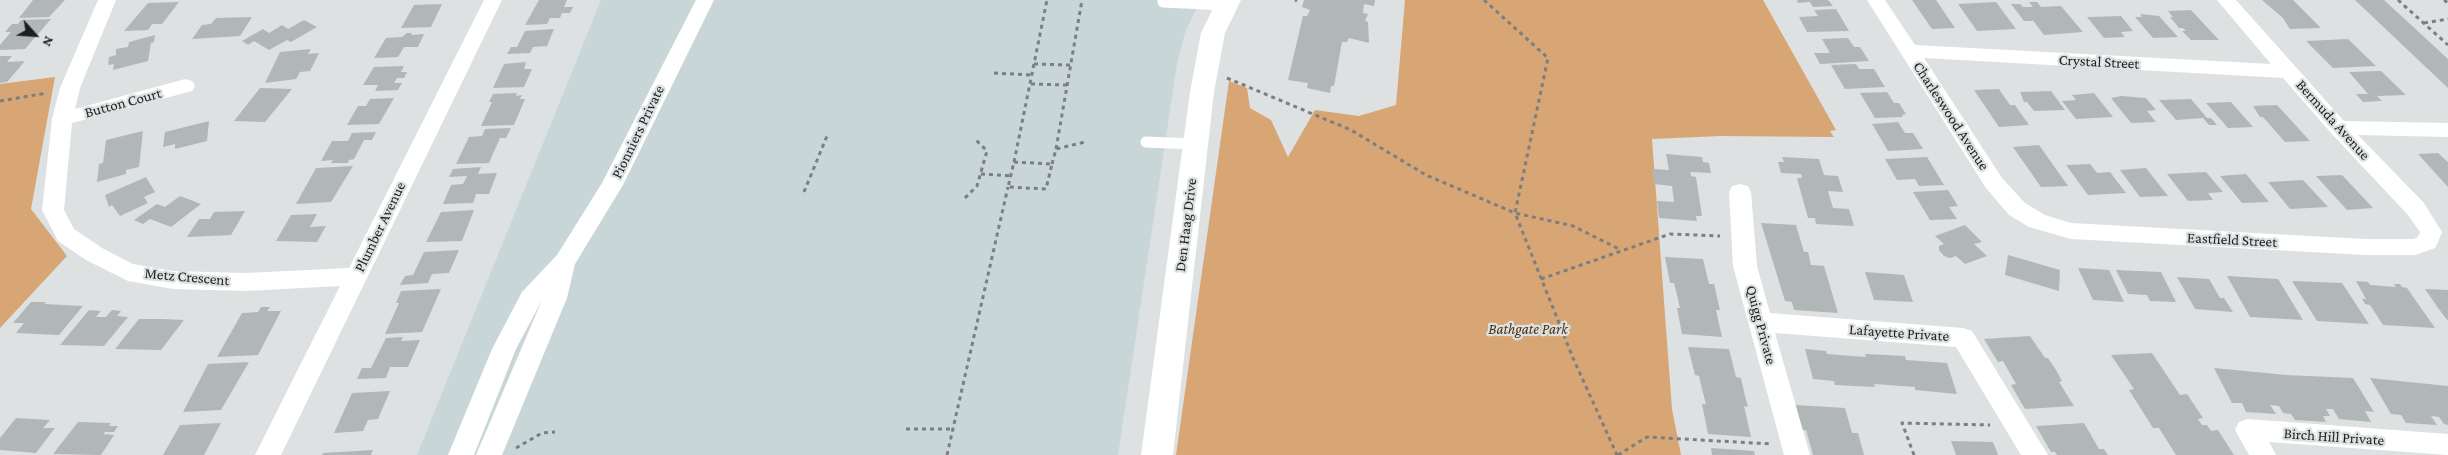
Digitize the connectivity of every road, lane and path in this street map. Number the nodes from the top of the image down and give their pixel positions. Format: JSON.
{"nodes":[{"id":1,"x":107,"y":0,"type":"edge"},
{"id":2,"x":492,"y":0,"type":"edge"},
{"id":3,"x":705,"y":0,"type":"edge"},
{"id":4,"x":1046,"y":0,"type":"edge"},
{"id":5,"x":1082,"y":0,"type":"edge"},
{"id":6,"x":1484,"y":0,"type":"edge"},
{"id":7,"x":1876,"y":0,"type":"edge"},
{"id":8,"x":2226,"y":0,"type":"edge"},
{"id":9,"x":2398,"y":0,"type":"edge"},
{"id":10,"x":2444,"y":0,"type":"edge"},
{"id":11,"x":1163,"y":2,"type":"dead end"},
{"id":12,"x":1227,"y":3,"type":"edge"},
{"id":13,"x":2448,"y":3,"type":"edge"},
{"id":14,"x":2448,"y":19,"type":"edge"},
{"id":15,"x":2423,"y":23,"type":"junction"},
{"id":16,"x":2448,"y":45,"type":"edge"},
{"id":17,"x":1908,"y":51,"type":"junction"},
{"id":18,"x":1034,"y":64,"type":"junction"},
{"id":19,"x":1070,"y":65,"type":"junction"},
{"id":20,"x":1206,"y":69,"type":"junction"},
{"id":21,"x":2290,"y":72,"type":"junction"},
{"id":22,"x":994,"y":73,"type":"dead end"},
{"id":23,"x":1032,"y":75,"type":"junction"},
{"id":24,"x":1031,"y":84,"type":"junction"},
{"id":25,"x":1067,"y":85,"type":"junction"},
{"id":26,"x":185,"y":86,"type":"dead end"},
{"id":27,"x":70,"y":88,"type":"junction"},
{"id":28,"x":0,"y":101,"type":"edge"},
{"id":29,"x":62,"y":119,"type":"junction"},
{"id":30,"x":2338,"y":128,"type":"junction"},
{"id":31,"x":2448,"y":130,"type":"edge"},
{"id":32,"x":827,"y":136,"type":"dead end"},
{"id":33,"x":976,"y":140,"type":"dead end"},
{"id":34,"x":1085,"y":142,"type":"dead end"},
{"id":35,"x":1146,"y":142,"type":"dead end"},
{"id":36,"x":1196,"y":144,"type":"junction"},
{"id":37,"x":1056,"y":148,"type":"junction"},
{"id":38,"x":1014,"y":162,"type":"junction"},
{"id":39,"x":1052,"y":164,"type":"junction"},
{"id":40,"x":981,"y":174,"type":"junction"},
{"id":41,"x":1012,"y":176,"type":"junction"},
{"id":42,"x":1008,"y":187,"type":"junction"},
{"id":43,"x":804,"y":192,"type":"dead end"},
{"id":44,"x":1740,"y":192,"type":"dead end"},
{"id":45,"x":965,"y":198,"type":"dead end"},
{"id":46,"x":1516,"y":212,"type":"junction"},
{"id":47,"x":2037,"y":221,"type":"joint"},
{"id":48,"x":1743,"y":237,"type":"junction"},
{"id":49,"x":2427,"y":242,"type":"joint"},
{"id":50,"x":1622,"y":250,"type":"junction"},
{"id":51,"x":565,"y":261,"type":"junction"},
{"id":52,"x":355,"y":276,"type":"junction"},
{"id":53,"x":1541,"y":279,"type":"junction"},
{"id":54,"x":1759,"y":322,"type":"junction"},
{"id":55,"x":1987,"y":425,"type":"dead end"},
{"id":56,"x":906,"y":429,"type":"dead end"},
{"id":57,"x":953,"y":430,"type":"junction"},
{"id":58,"x":555,"y":432,"type":"dead end"},
{"id":59,"x":2448,"y":445,"type":"edge"},
{"id":60,"x":1796,"y":450,"type":"edge"},
{"id":61,"x":501,"y":453,"type":"edge"},
{"id":62,"x":268,"y":455,"type":"edge"},
{"id":63,"x":460,"y":455,"type":"edge"},
{"id":64,"x":947,"y":455,"type":"edge"},
{"id":65,"x":1157,"y":455,"type":"edge"},
{"id":66,"x":1618,"y":455,"type":"edge"},
{"id":67,"x":1914,"y":455,"type":"edge"},
{"id":68,"x":2035,"y":455,"type":"edge"},
{"id":69,"x":2263,"y":455,"type":"edge"}],
"edges":[{"from":1,"to":27,"type":"street","name":"Metz Crescent"},
{"from":2,"to":52,"type":"street","name":"Plumber Avenue"},
{"from":3,"to":51,"type":"street","name":"Pionniers Private"},
{"from":4,"to":18,"type":"path"},
{"from":5,"to":19,"type":"path"},
{"from":6,"to":46,"type":"path"},
{"from":7,"to":17,"type":"street","name":"Charleswood Avenue"},
{"from":8,"to":21,"type":"street","name":"Bermuda Avenue"},
{"from":9,"to":15,"type":"path"},
{"from":10,"to":13,"type":"path"},
{"from":11,"to":12,"type":"lane"},
{"from":12,"to":20,"type":"street","name":"Den Haag Drive"},
{"from":14,"to":15,"type":"path"},
{"from":15,"to":16,"type":"path"},
{"from":17,"to":21,"type":"street","name":"Crystal Street"},
{"from":17,"to":47,"type":"street","name":"Charleswood Avenue"},
{"from":18,"to":19,"type":"path"},
{"from":18,"to":23,"type":"path"},
{"from":19,"to":25,"type":"path"},
{"from":20,"to":36,"type":"street","name":"Den Haag Drive"},
{"from":20,"to":46,"type":"path"},
{"from":21,"to":30,"type":"street","name":"Bermuda Avenue"},
{"from":22,"to":23,"type":"path"},
{"from":23,"to":24,"type":"path"},
{"from":24,"to":25,"type":"path"},
{"from":24,"to":38,"type":"path"},
{"from":25,"to":37,"type":"path"},
{"from":26,"to":29,"type":"street","name":"Button Court"},
{"from":27,"to":28,"type":"path"},
{"from":27,"to":29,"type":"street","name":"Metz Crescent"},
{"from":29,"to":52,"type":"street","name":"Metz Crescent"},
{"from":30,"to":31,"type":"street"},
{"from":30,"to":49,"type":"street","name":"Bermuda Avenue"},
{"from":32,"to":43,"type":"path"},
{"from":33,"to":40,"type":"path"},
{"from":34,"to":37,"type":"path"},
{"from":35,"to":36,"type":"lane"},
{"from":36,"to":65,"type":"street","name":"Den Haag Drive"},
{"from":37,"to":39,"type":"path"},
{"from":38,"to":39,"type":"path"},
{"from":38,"to":41,"type":"path"},
{"from":39,"to":42,"type":"path"},
{"from":40,"to":41,"type":"path"},
{"from":40,"to":45,"type":"path"},
{"from":41,"to":42,"type":"path"},
{"from":42,"to":57,"type":"path"},
{"from":44,"to":48,"type":"street","name":"Quigg Private"},
{"from":46,"to":50,"type":"path"},
{"from":46,"to":53,"type":"path"},
{"from":47,"to":49,"type":"street","name":"Eastfield Street"},
{"from":48,"to":50,"type":"path"},
{"from":48,"to":54,"type":"street","name":"Quigg Private"},
{"from":50,"to":53,"type":"path"},
{"from":51,"to":61,"type":"street","name":"Pionniers Private"},
{"from":51,"to":63,"type":"street","name":"Pionniers Private"},
{"from":52,"to":62,"type":"street","name":"Plumber Avenue"},
{"from":53,"to":66,"type":"path"},
{"from":54,"to":60,"type":"street","name":"Quigg Private"},
{"from":54,"to":68,"type":"street","name":"Lafayette Private"},
{"from":55,"to":67,"type":"path"},
{"from":56,"to":57,"type":"path"},
{"from":57,"to":64,"type":"path"},
{"from":58,"to":61,"type":"path"},
{"from":59,"to":69,"type":"street","name":"Birch Hill Private"},
{"from":60,"to":66,"type":"path"}]}
